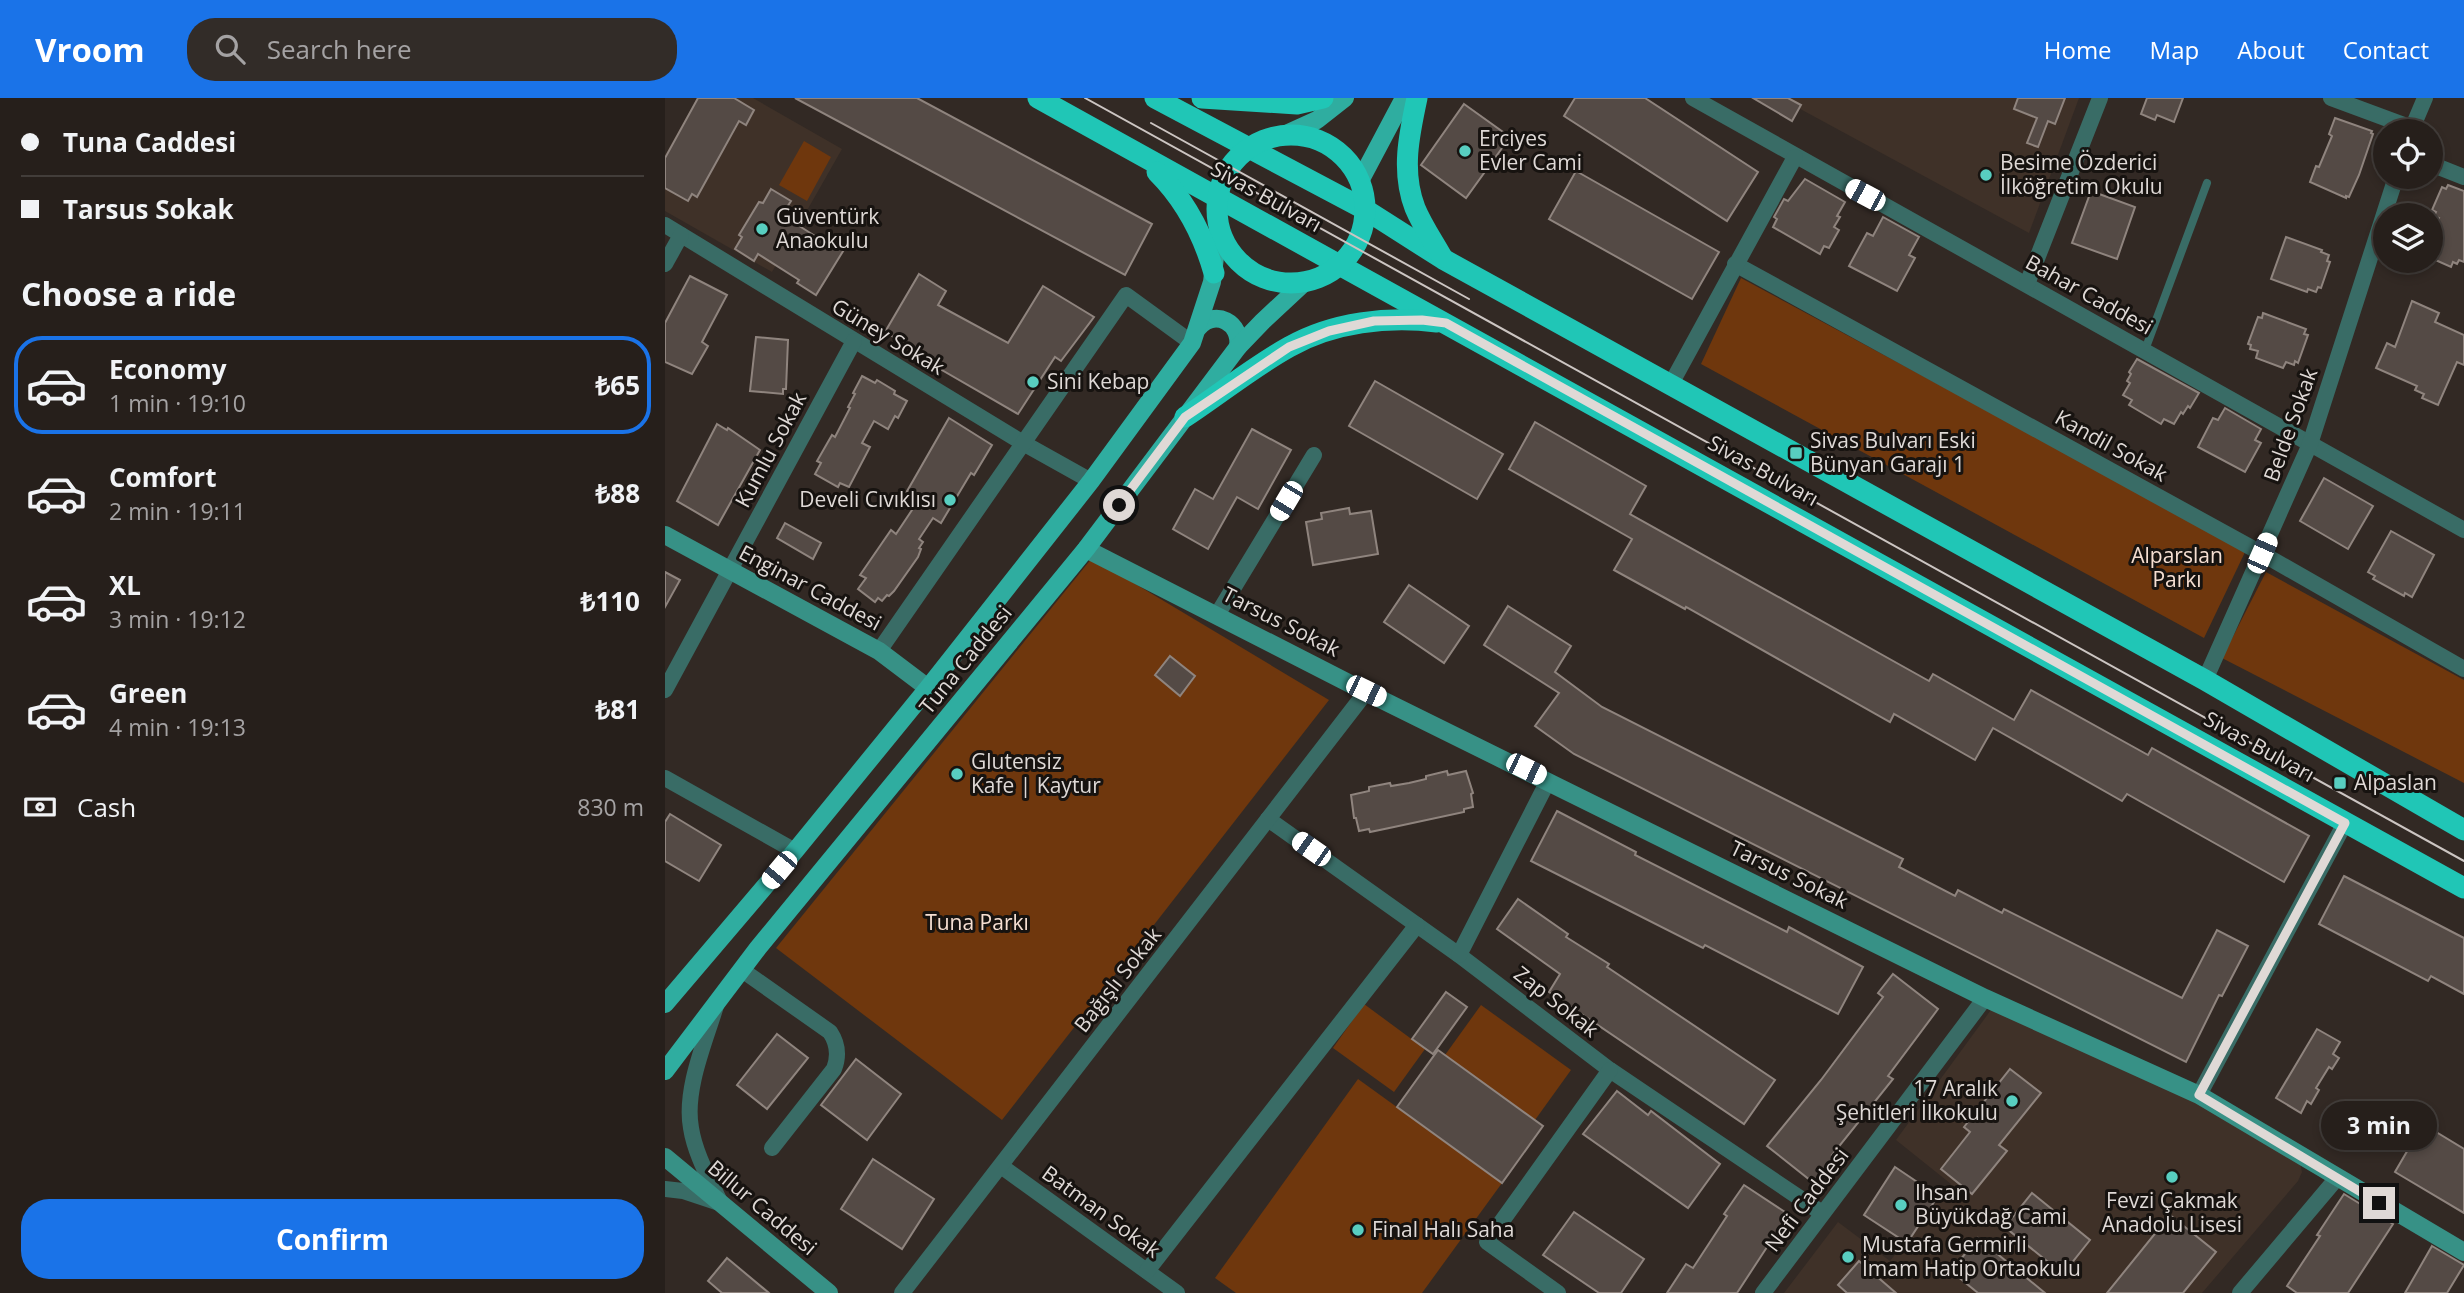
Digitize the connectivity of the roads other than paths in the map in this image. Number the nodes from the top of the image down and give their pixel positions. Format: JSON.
{"nodes":[{"id":1,"x":1038,"y":98,"type":"edge"},
{"id":2,"x":1154,"y":98,"type":"edge"},
{"id":3,"x":1202,"y":98,"type":"edge"},
{"id":4,"x":1323,"y":98,"type":"edge"},
{"id":5,"x":1345,"y":98,"type":"edge"},
{"id":6,"x":1404,"y":98,"type":"edge"},
{"id":7,"x":1417,"y":98,"type":"edge"},
{"id":8,"x":1693,"y":98,"type":"edge"},
{"id":9,"x":2100,"y":98,"type":"edge"},
{"id":10,"x":2332,"y":98,"type":"edge"},
{"id":11,"x":2425,"y":98,"type":"edge"},
{"id":12,"x":1256,"y":101,"type":"edge"},
{"id":13,"x":2384,"y":119,"type":"edge"},
{"id":14,"x":2416,"y":119,"type":"edge"},
{"id":15,"x":1284,"y":135,"type":"junction"},
{"id":16,"x":1249,"y":148,"type":"junction"},
{"id":17,"x":1137,"y":154,"type":"junction"},
{"id":18,"x":1795,"y":157,"type":"junction"},
{"id":19,"x":2443,"y":169,"type":"edge"},
{"id":20,"x":2464,"y":177,"type":"edge"},
{"id":21,"x":1360,"y":181,"type":"junction"},
{"id":22,"x":2207,"y":183,"type":"dead end"},
{"id":23,"x":2392,"y":189,"type":"edge"},
{"id":24,"x":1218,"y":199,"type":"junction"},
{"id":25,"x":1366,"y":210,"type":"junction"},
{"id":26,"x":1219,"y":224,"type":"junction"},
{"id":27,"x":665,"y":225,"type":"edge"},
{"id":28,"x":681,"y":235,"type":"junction"},
{"id":29,"x":1443,"y":259,"type":"junction"},
{"id":30,"x":665,"y":264,"type":"edge"},
{"id":31,"x":1735,"y":264,"type":"junction"},
{"id":32,"x":1340,"y":266,"type":"junction"},
{"id":33,"x":1214,"y":273,"type":"junction"},
{"id":34,"x":1305,"y":282,"type":"junction"},
{"id":35,"x":2028,"y":284,"type":"junction"},
{"id":36,"x":1446,"y":323,"type":"junction"},
{"id":37,"x":1195,"y":335,"type":"junction"},
{"id":38,"x":855,"y":341,"type":"junction"},
{"id":39,"x":1238,"y":348,"type":"junction"},
{"id":40,"x":2145,"y":350,"type":"junction"},
{"id":41,"x":1671,"y":384,"type":"junction"},
{"id":42,"x":1185,"y":417,"type":"junction"},
{"id":43,"x":1023,"y":443,"type":"junction"},
{"id":44,"x":2310,"y":444,"type":"junction"},
{"id":45,"x":1314,"y":455,"type":"dead end"},
{"id":46,"x":1091,"y":481,"type":"junction"},
{"id":47,"x":2464,"y":530,"type":"edge"},
{"id":48,"x":665,"y":535,"type":"edge"},
{"id":49,"x":1086,"y":549,"type":"junction"},
{"id":50,"x":2262,"y":553,"type":"junction"},
{"id":51,"x":730,"y":571,"type":"junction"},
{"id":52,"x":1217,"y":615,"type":"junction"},
{"id":53,"x":879,"y":651,"type":"junction"},
{"id":54,"x":2464,"y":669,"type":"edge"},
{"id":55,"x":2205,"y":680,"type":"junction"},
{"id":56,"x":928,"y":688,"type":"junction"},
{"id":57,"x":665,"y":690,"type":"edge"},
{"id":58,"x":1366,"y":691,"type":"junction"},
{"id":59,"x":665,"y":778,"type":"edge"},
{"id":60,"x":1548,"y":780,"type":"junction"},
{"id":61,"x":1268,"y":819,"type":"junction"},
{"id":62,"x":2345,"y":823,"type":"junction"},
{"id":63,"x":2464,"y":830,"type":"edge"},
{"id":64,"x":795,"y":851,"type":"junction"},
{"id":65,"x":2464,"y":888,"type":"edge"},
{"id":66,"x":1417,"y":925,"type":"junction"},
{"id":67,"x":1459,"y":955,"type":"junction"},
{"id":68,"x":742,"y":970,"type":"junction"},
{"id":69,"x":684,"y":983,"type":"junction"},
{"id":70,"x":665,"y":993,"type":"edge"},
{"id":71,"x":1985,"y":998,"type":"junction"},
{"id":72,"x":717,"y":1003,"type":"junction"},
{"id":73,"x":665,"y":1004,"type":"edge"},
{"id":74,"x":1610,"y":1070,"type":"junction"},
{"id":75,"x":665,"y":1071,"type":"edge"},
{"id":76,"x":2199,"y":1095,"type":"junction"},
{"id":77,"x":772,"y":1148,"type":"dead end"},
{"id":78,"x":665,"y":1157,"type":"edge"},
{"id":79,"x":1001,"y":1166,"type":"junction"},
{"id":80,"x":2337,"y":1178,"type":"junction"},
{"id":81,"x":665,"y":1189,"type":"edge"},
{"id":82,"x":721,"y":1204,"type":"junction"},
{"id":83,"x":1822,"y":1213,"type":"junction"},
{"id":84,"x":2464,"y":1252,"type":"edge"},
{"id":85,"x":1147,"y":1271,"type":"junction"},
{"id":86,"x":818,"y":1290,"type":"edge"},
{"id":87,"x":2249,"y":1290,"type":"edge"},
{"id":88,"x":902,"y":1293,"type":"edge"},
{"id":89,"x":1177,"y":1293,"type":"edge"},
{"id":90,"x":1558,"y":1293,"type":"edge"},
{"id":91,"x":1763,"y":1293,"type":"edge"}],
"edges":[{"from":1,"to":17,"type":"highway","name":"Sivas Bulvarı"},
{"from":2,"to":16,"type":"highway","name":"Sivas Bulvarı"},
{"from":3,"to":12,"type":"highway"},
{"from":4,"to":12,"type":"highway"},
{"from":5,"to":15,"type":"main road"},
{"from":6,"to":21,"type":"main road"},
{"from":7,"to":29,"type":"highway"},
{"from":8,"to":18,"type":"street","name":"Bahar Caddesi"},
{"from":9,"to":35,"type":"street"},
{"from":10,"to":13,"type":"street"},
{"from":11,"to":14,"type":"street"},
{"from":15,"to":16,"type":"highway"},
{"from":15,"to":21,"type":"highway"},
{"from":16,"to":24,"type":"highway"},
{"from":16,"to":25,"type":"highway","name":"Sivas Bulvarı"},
{"from":17,"to":24,"type":"highway","name":"Sivas Bulvarı"},
{"from":17,"to":33,"type":"highway"},
{"from":18,"to":31,"type":"street"},
{"from":18,"to":35,"type":"street","name":"Bahar Caddesi"},
{"from":19,"to":20,"type":"street"},
{"from":21,"to":25,"type":"highway"},
{"from":22,"to":40,"type":"lane"},
{"from":23,"to":44,"type":"street","name":"Belde Sokak"},
{"from":24,"to":26,"type":"highway"},
{"from":24,"to":32,"type":"highway","name":"Sivas Bulvarı"},
{"from":25,"to":29,"type":"highway","name":"Sivas Bulvarı"},
{"from":25,"to":32,"type":"highway"},
{"from":26,"to":33,"type":"main road","name":"Tuna Caddesi"},
{"from":26,"to":34,"type":"highway"},
{"from":27,"to":28,"type":"street","name":"Güney Sokak"},
{"from":28,"to":30,"type":"street"},
{"from":28,"to":38,"type":"street","name":"Güney Sokak"},
{"from":29,"to":41,"type":"highway","name":"Sivas Bulvarı"},
{"from":31,"to":41,"type":"street"},
{"from":31,"to":50,"type":"street","name":"Kandil Sokak"},
{"from":32,"to":34,"type":"highway"},
{"from":32,"to":36,"type":"highway","name":"Sivas Bulvarı"},
{"from":33,"to":37,"type":"main road","name":"Tuna Caddesi"},
{"from":34,"to":39,"type":"main road","name":"Tuna Caddesi"},
{"from":35,"to":40,"type":"street","name":"Bahar Caddesi"},
{"from":36,"to":42,"type":"highway"},
{"from":36,"to":62,"type":"highway","name":"Sivas Bulvarı"},
{"from":37,"to":39,"type":"main road"},
{"from":37,"to":43,"type":"street"},
{"from":37,"to":46,"type":"main road","name":"Tuna Caddesi"},
{"from":38,"to":43,"type":"street","name":"Güney Sokak"},
{"from":38,"to":51,"type":"street","name":"Kumlu Sokak"},
{"from":39,"to":42,"type":"main road","name":"Tuna Caddesi"},
{"from":40,"to":44,"type":"street","name":"Bahar Caddesi"},
{"from":41,"to":55,"type":"highway","name":"Sivas Bulvarı"},
{"from":42,"to":49,"type":"main road","name":"Tuna Caddesi"},
{"from":43,"to":46,"type":"street","name":"Güney Sokak"},
{"from":43,"to":53,"type":"street"},
{"from":44,"to":47,"type":"street","name":"Bahar Caddesi"},
{"from":44,"to":50,"type":"street","name":"Belde Sokak"},
{"from":45,"to":52,"type":"street"},
{"from":46,"to":56,"type":"main road","name":"Tuna Caddesi"},
{"from":48,"to":51,"type":"street","name":"Enginar Caddesi"},
{"from":49,"to":52,"type":"street","name":"Tarsus Sokak"},
{"from":49,"to":68,"type":"main road","name":"Tuna Caddesi"},
{"from":50,"to":54,"type":"street","name":"Kandil Sokak"},
{"from":50,"to":55,"type":"street","name":"Belde Sokak"},
{"from":51,"to":53,"type":"street","name":"Enginar Caddesi"},
{"from":51,"to":57,"type":"street","name":"Kumlu Sokak"},
{"from":52,"to":58,"type":"street","name":"Tarsus Sokak"},
{"from":53,"to":56,"type":"street","name":"Enginar Caddesi"},
{"from":55,"to":63,"type":"highway","name":"Sivas Bulvarı"},
{"from":56,"to":64,"type":"main road","name":"Tuna Caddesi"},
{"from":58,"to":60,"type":"street","name":"Tarsus Sokak"},
{"from":58,"to":61,"type":"street","name":"Bağışlı Sokak"},
{"from":59,"to":64,"type":"street"},
{"from":60,"to":67,"type":"street"},
{"from":60,"to":71,"type":"street","name":"Tarsus Sokak"},
{"from":61,"to":66,"type":"street","name":"Zap Sokak"},
{"from":61,"to":79,"type":"street","name":"Bağışlı Sokak"},
{"from":62,"to":65,"type":"highway","name":"Sivas Bulvarı"},
{"from":62,"to":76,"type":"street"},
{"from":64,"to":69,"type":"main road","name":"Tuna Caddesi"},
{"from":66,"to":67,"type":"street","name":"Zap Sokak"},
{"from":66,"to":85,"type":"street"},
{"from":67,"to":74,"type":"street","name":"Zap Sokak"},
{"from":68,"to":72,"type":"main road","name":"Tuna Caddesi"},
{"from":68,"to":77,"type":"street"},
{"from":69,"to":70,"type":"street"},
{"from":69,"to":73,"type":"main road","name":"Tuna Caddesi"},
{"from":71,"to":76,"type":"street","name":"Tarsus Sokak"},
{"from":71,"to":83,"type":"street","name":"Nefi Caddesi"},
{"from":72,"to":75,"type":"main road","name":"Tuna Caddesi"},
{"from":72,"to":82,"type":"street"},
{"from":74,"to":83,"type":"street","name":"Zap Sokak"},
{"from":74,"to":90,"type":"street"},
{"from":76,"to":80,"type":"street","name":"Tarsus Sokak"},
{"from":78,"to":82,"type":"street","name":"Billur Caddesi"},
{"from":79,"to":85,"type":"street","name":"Batman Sokak"},
{"from":79,"to":88,"type":"street","name":"Bağışlı Sokak"},
{"from":80,"to":84,"type":"street","name":"Tarsus Sokak"},
{"from":80,"to":87,"type":"street"},
{"from":81,"to":82,"type":"street"},
{"from":82,"to":86,"type":"street","name":"Billur Caddesi"},
{"from":83,"to":91,"type":"street","name":"Nefi Caddesi"},
{"from":85,"to":89,"type":"street","name":"Batman Sokak"}]}
